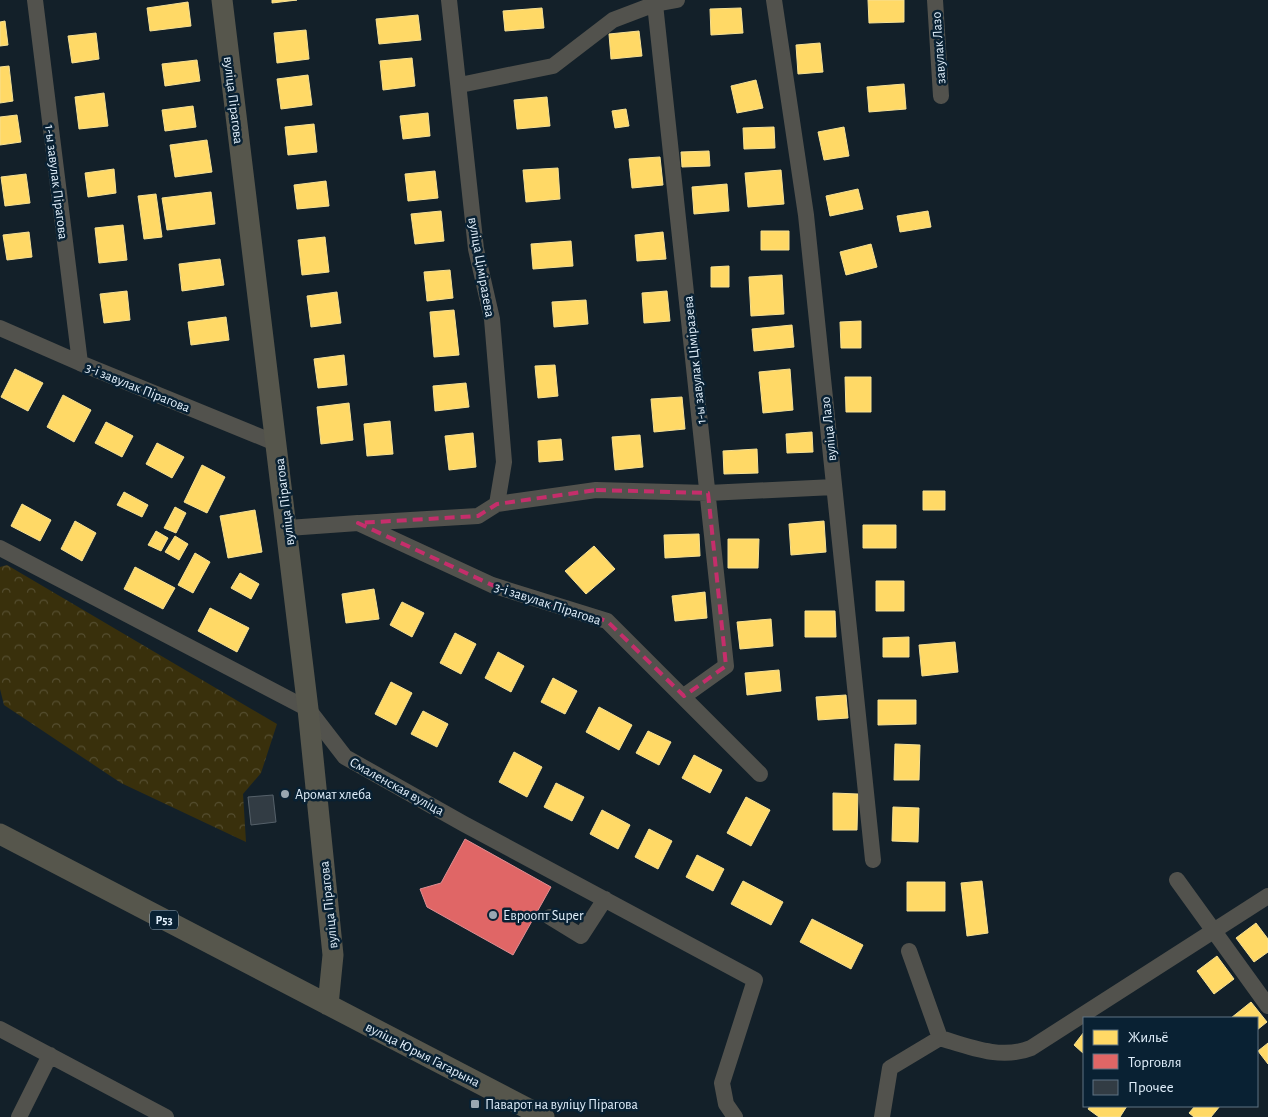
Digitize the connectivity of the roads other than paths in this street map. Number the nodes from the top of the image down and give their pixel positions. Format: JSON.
{"nodes":[{"id":1,"x":35,"y":0,"type":"edge"},
{"id":2,"x":222,"y":0,"type":"edge"},
{"id":3,"x":449,"y":0,"type":"edge"},
{"id":4,"x":677,"y":0,"type":"edge"},
{"id":5,"x":774,"y":0,"type":"edge"},
{"id":6,"x":935,"y":0,"type":"edge"},
{"id":7,"x":655,"y":4,"type":"junction"},
{"id":8,"x":460,"y":85,"type":"junction"},
{"id":9,"x":941,"y":96,"type":"dead end"},
{"id":10,"x":0,"y":328,"type":"edge"},
{"id":11,"x":80,"y":363,"type":"junction"},
{"id":12,"x":278,"y":444,"type":"junction"},
{"id":13,"x":834,"y":487,"type":"junction"},
{"id":14,"x":708,"y":493,"type":"junction"},
{"id":15,"x":497,"y":504,"type":"junction"},
{"id":16,"x":358,"y":523,"type":"junction"},
{"id":17,"x":288,"y":528,"type":"junction"},
{"id":18,"x":0,"y":548,"type":"edge"},
{"id":19,"x":684,"y":696,"type":"junction"},
{"id":20,"x":308,"y":709,"type":"junction"},
{"id":21,"x":760,"y":774,"type":"dead end"},
{"id":22,"x":0,"y":834,"type":"edge"},
{"id":23,"x":872,"y":860,"type":"dead end"},
{"id":24,"x":1177,"y":880,"type":"dead end"},
{"id":25,"x":1268,"y":896,"type":"edge"},
{"id":26,"x":605,"y":899,"type":"junction"},
{"id":27,"x":550,"y":917,"type":"dead end"},
{"id":28,"x":1212,"y":931,"type":"junction"},
{"id":29,"x":909,"y":951,"type":"dead end"},
{"id":30,"x":328,"y":1005,"type":"junction"},
{"id":31,"x":1268,"y":1006,"type":"edge"},
{"id":32,"x":0,"y":1029,"type":"edge"},
{"id":33,"x":940,"y":1038,"type":"junction"},
{"id":34,"x":50,"y":1054,"type":"junction"},
{"id":35,"x":18,"y":1117,"type":"edge"},
{"id":36,"x":166,"y":1117,"type":"edge"},
{"id":37,"x":544,"y":1117,"type":"edge"},
{"id":38,"x":735,"y":1117,"type":"edge"},
{"id":39,"x":882,"y":1117,"type":"edge"}],
"edges":[{"from":1,"to":11,"type":"street","name":"1-ы завулак Пірагова"},
{"from":2,"to":12,"type":"main road","name":"вуліца Пірагова"},
{"from":3,"to":8,"type":"street","name":"вуліца Ціміразева"},
{"from":4,"to":7,"type":"street"},
{"from":5,"to":13,"type":"street","name":"вуліца Лазо"},
{"from":6,"to":9,"type":"street","name":"завулак Лазо"},
{"from":7,"to":8,"type":"street"},
{"from":7,"to":14,"type":"street","name":"1-ы завулак Ціміразева"},
{"from":8,"to":15,"type":"street","name":"вуліца Ціміразева"},
{"from":10,"to":11,"type":"street","name":"3-і завулак Пірагова"},
{"from":11,"to":12,"type":"street","name":"3-і завулак Пірагова"},
{"from":12,"to":17,"type":"main road","name":"вуліца Пірагова"},
{"from":13,"to":14,"type":"street"},
{"from":13,"to":23,"type":"street","name":"вуліца Лазо"},
{"from":14,"to":15,"type":"street"},
{"from":14,"to":19,"type":"street","name":"1-ы завулак Ціміразева"},
{"from":15,"to":16,"type":"street"},
{"from":16,"to":17,"type":"street","name":"3-і завулак Пірагова"},
{"from":16,"to":19,"type":"street","name":"3-і завулак Пірагова"},
{"from":17,"to":20,"type":"main road","name":"вуліца Пірагова"},
{"from":18,"to":20,"type":"street","name":"Смаленская вуліца"},
{"from":19,"to":21,"type":"street","name":"3-і завулак Пірагова"},
{"from":20,"to":26,"type":"street","name":"Смаленская вуліца"},
{"from":20,"to":30,"type":"main road","name":"вуліца Пірагова"},
{"from":22,"to":30,"type":"main road","number":"Р53"},
{"from":24,"to":28,"type":"street"},
{"from":25,"to":28,"type":"street"},
{"from":26,"to":27,"type":"street"},
{"from":26,"to":38,"type":"street","name":"Смаленская вуліца"},
{"from":28,"to":31,"type":"street"},
{"from":28,"to":33,"type":"street"},
{"from":29,"to":33,"type":"street"},
{"from":30,"to":37,"type":"main road","name":"вуліца Юрыя Гагарына","number":"Р53"},
{"from":32,"to":34,"type":"street"},
{"from":33,"to":39,"type":"street"},
{"from":34,"to":35,"type":"street"},
{"from":34,"to":36,"type":"street"}]}
